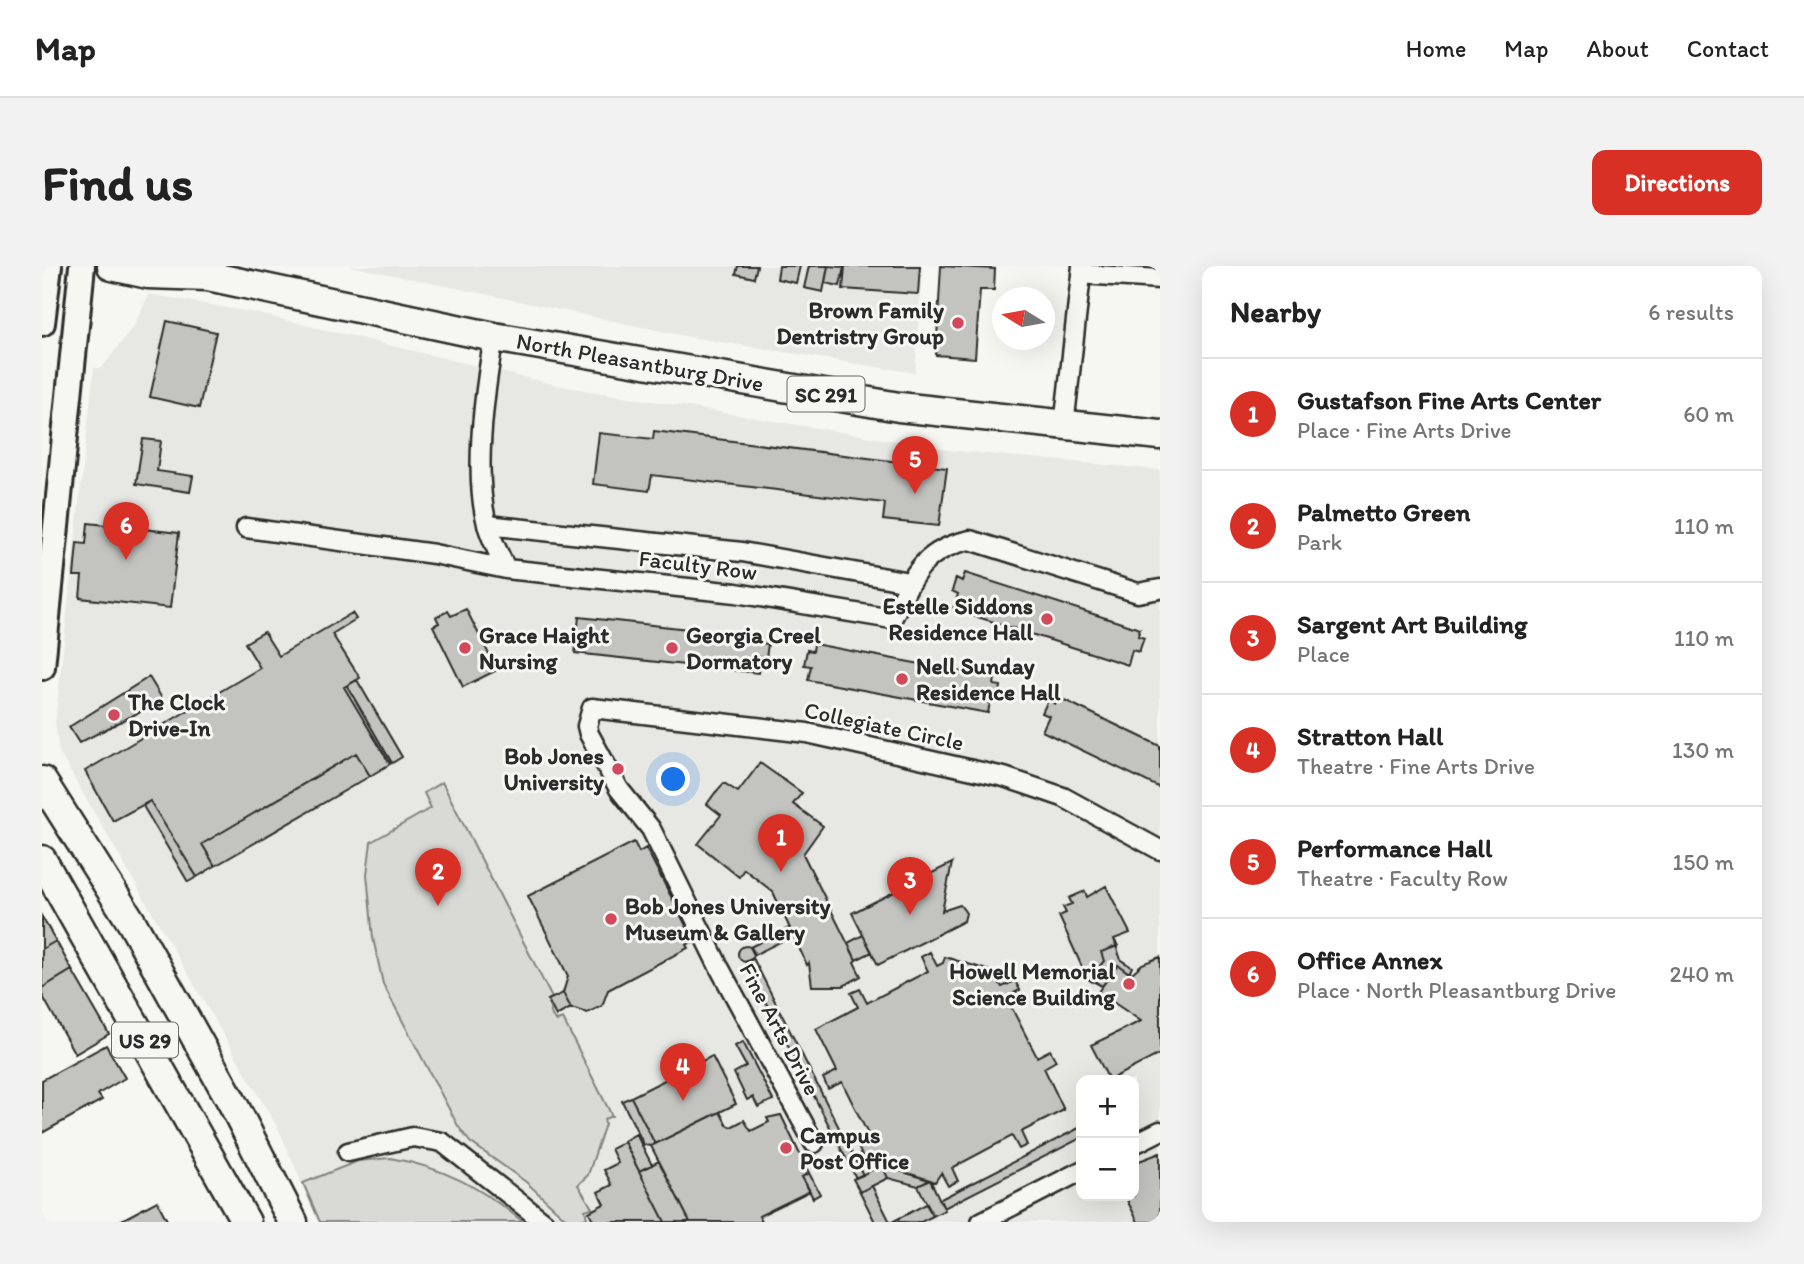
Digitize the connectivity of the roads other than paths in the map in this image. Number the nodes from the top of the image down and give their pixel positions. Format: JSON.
{"nodes":[{"id":1,"x":49,"y":266,"type":"edge"},
{"id":2,"x":82,"y":266,"type":"edge"},
{"id":3,"x":112,"y":266,"type":"edge"},
{"id":4,"x":1081,"y":270,"type":"edge"},
{"id":5,"x":198,"y":271,"type":"edge"},
{"id":6,"x":1160,"y":279,"type":"edge"},
{"id":7,"x":42,"y":323,"type":"edge"},
{"id":8,"x":494,"y":337,"type":"junction"},
{"id":9,"x":1064,"y":426,"type":"junction"},
{"id":10,"x":1160,"y":435,"type":"edge"},
{"id":11,"x":487,"y":525,"type":"junction"},
{"id":12,"x":246,"y":528,"type":"dead end"},
{"id":13,"x":506,"y":569,"type":"junction"},
{"id":14,"x":909,"y":583,"type":"junction"},
{"id":15,"x":1160,"y":589,"type":"edge"},
{"id":16,"x":42,"y":667,"type":"edge"},
{"id":17,"x":588,"y":717,"type":"joint"},
{"id":18,"x":42,"y":781,"type":"edge"},
{"id":19,"x":81,"y":842,"type":"junction"},
{"id":20,"x":1160,"y":850,"type":"edge"},
{"id":21,"x":44,"y":863,"type":"edge"},
{"id":22,"x":167,"y":987,"type":"junction"},
{"id":23,"x":128,"y":1010,"type":"junction"},
{"id":24,"x":1160,"y":1131,"type":"edge"},
{"id":25,"x":1139,"y":1142,"type":"edge"},
{"id":26,"x":814,"y":1143,"type":"dead end"},
{"id":27,"x":348,"y":1152,"type":"dead end"},
{"id":28,"x":1076,"y":1174,"type":"edge"},
{"id":29,"x":246,"y":1222,"type":"edge"},
{"id":30,"x":293,"y":1222,"type":"edge"},
{"id":31,"x":544,"y":1222,"type":"edge"},
{"id":32,"x":981,"y":1222,"type":"edge"}],
"edges":[{"from":1,"to":7,"type":"main road"},
{"from":2,"to":16,"type":"main road"},
{"from":3,"to":5,"type":"main road","name":"North Pleasantburg Drive","number":"SC 291"},
{"from":4,"to":6,"type":"street"},
{"from":4,"to":9,"type":"street"},
{"from":5,"to":8,"type":"main road","name":"North Pleasantburg Drive","number":"SC 291"},
{"from":8,"to":9,"type":"main road","name":"North Pleasantburg Drive","number":"SC 291"},
{"from":8,"to":11,"type":"street"},
{"from":9,"to":10,"type":"main road","name":"North Pleasantburg Drive","number":"SC 291"},
{"from":11,"to":13,"type":"street"},
{"from":11,"to":14,"type":"street","name":"Faculty Row"},
{"from":12,"to":13,"type":"street"},
{"from":13,"to":14,"type":"street","name":"Faculty Row"},
{"from":14,"to":15,"type":"street","name":"Faculty Row"},
{"from":17,"to":20,"type":"street","name":"Collegiate Circle"},
{"from":17,"to":26,"type":"street","name":"Fine Arts Drive"},
{"from":18,"to":19,"type":"main road","number":"US 29"},
{"from":19,"to":21,"type":"main road"},
{"from":19,"to":22,"type":"main road","number":"US 29"},
{"from":21,"to":23,"type":"main road","number":"US 29"},
{"from":22,"to":23,"type":"main road"},
{"from":22,"to":30,"type":"main road","number":"US 29"},
{"from":23,"to":29,"type":"main road","number":"US 29"},
{"from":24,"to":25,"type":"street"},
{"from":27,"to":31,"type":"street"},
{"from":28,"to":32,"type":"street"}]}
